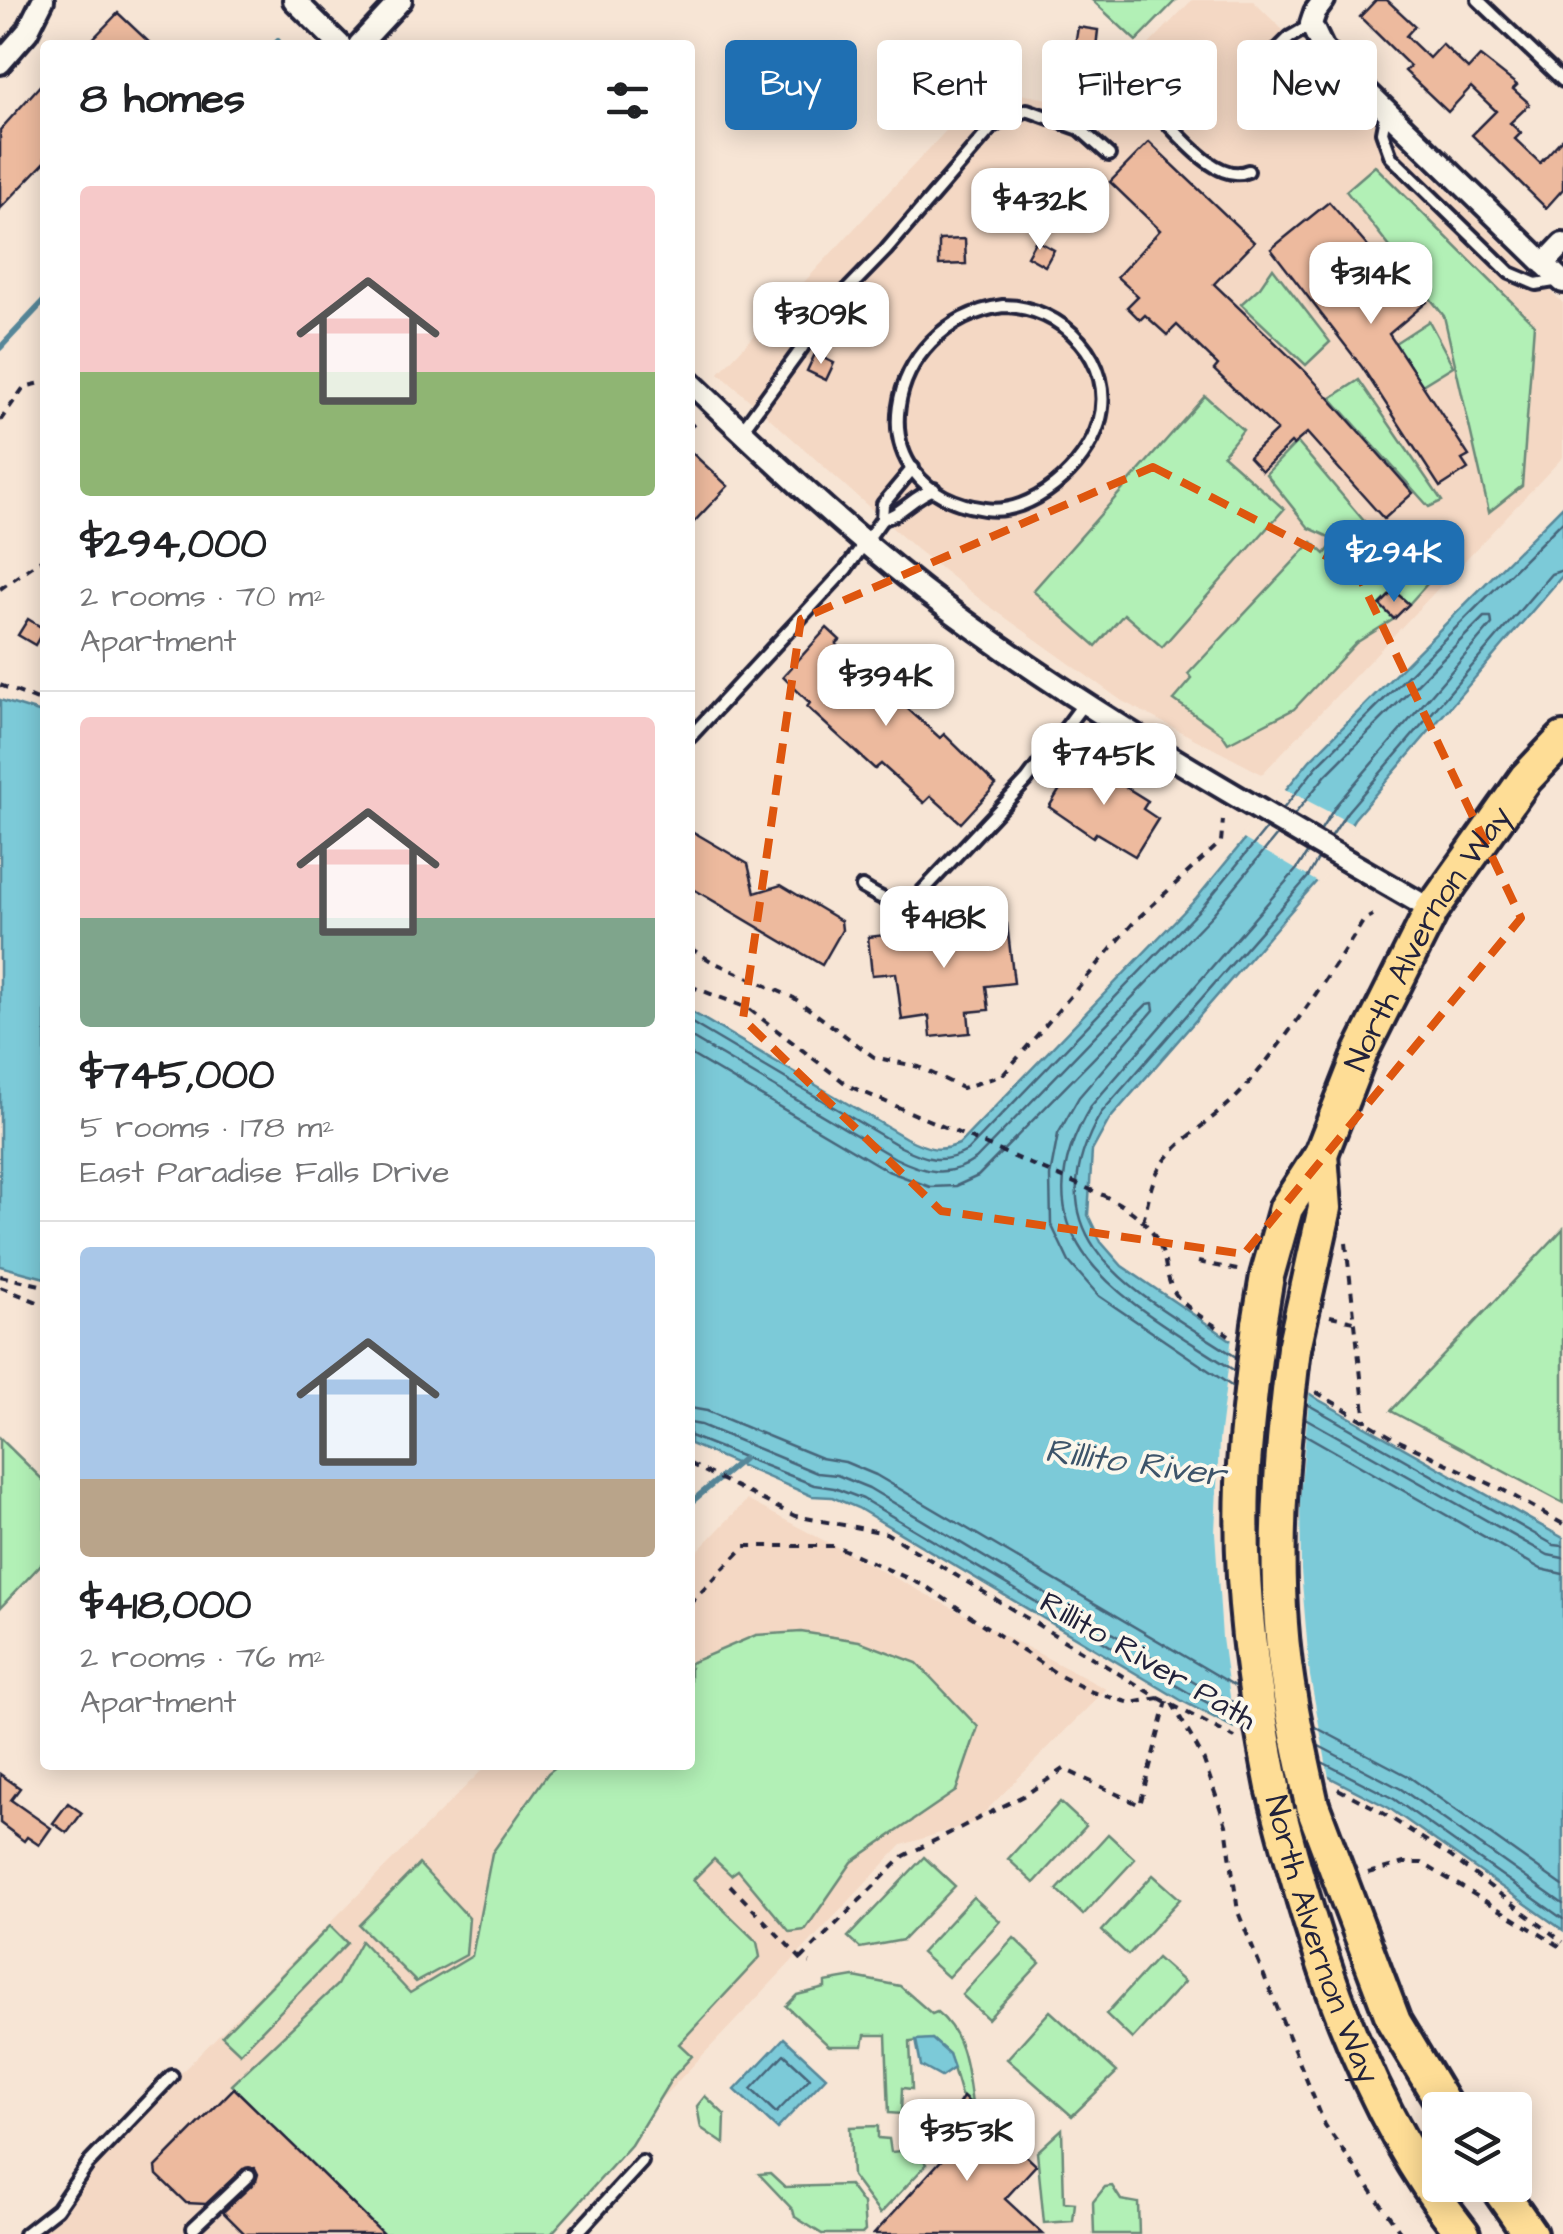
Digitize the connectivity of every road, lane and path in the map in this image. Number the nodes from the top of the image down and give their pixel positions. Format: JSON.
{"nodes":[{"id":1,"x":43,"y":0,"type":"edge"},
{"id":2,"x":294,"y":0,"type":"edge"},
{"id":3,"x":402,"y":0,"type":"edge"},
{"id":4,"x":1324,"y":0,"type":"edge"},
{"id":5,"x":1478,"y":0,"type":"edge"},
{"id":6,"x":1312,"y":24,"type":"junction"},
{"id":7,"x":335,"y":40,"type":"edge"},
{"id":8,"x":364,"y":40,"type":"edge"},
{"id":9,"x":1287,"y":40,"type":"edge"},
{"id":10,"x":0,"y":63,"type":"edge"},
{"id":11,"x":1563,"y":82,"type":"edge"},
{"id":12,"x":1386,"y":110,"type":"junction"},
{"id":13,"x":1176,"y":130,"type":"edge"},
{"id":14,"x":1109,"y":155,"type":"dead end"},
{"id":15,"x":1248,"y":171,"type":"dead end"},
{"id":16,"x":1563,"y":244,"type":"edge"},
{"id":17,"x":1544,"y":264,"type":"junction"},
{"id":18,"x":1562,"y":281,"type":"edge"},
{"id":19,"x":40,"y":383,"type":"edge"},
{"id":20,"x":695,"y":387,"type":"edge"},
{"id":21,"x":0,"y":421,"type":"edge"},
{"id":22,"x":741,"y":431,"type":"junction"},
{"id":23,"x":913,"y":468,"type":"junction"},
{"id":24,"x":934,"y":489,"type":"junction"},
{"id":25,"x":882,"y":520,"type":"junction"},
{"id":26,"x":866,"y":543,"type":"junction"},
{"id":27,"x":40,"y":560,"type":"edge"},
{"id":28,"x":0,"y":589,"type":"edge"},
{"id":29,"x":0,"y":684,"type":"edge"},
{"id":30,"x":40,"y":701,"type":"edge"},
{"id":31,"x":1084,"y":702,"type":"junction"},
{"id":32,"x":695,"y":732,"type":"edge"},
{"id":33,"x":1563,"y":739,"type":"edge"},
{"id":34,"x":1223,"y":820,"type":"dead end"},
{"id":35,"x":862,"y":886,"type":"dead end"},
{"id":36,"x":1432,"y":910,"type":"junction"},
{"id":37,"x":1373,"y":915,"type":"dead end"},
{"id":38,"x":695,"y":951,"type":"edge"},
{"id":39,"x":695,"y":988,"type":"edge"},
{"id":40,"x":1321,"y":1154,"type":"junction"},
{"id":41,"x":1098,"y":1193,"type":"dead end"},
{"id":42,"x":1143,"y":1220,"type":"dead end"},
{"id":43,"x":1338,"y":1239,"type":"dead end"},
{"id":44,"x":1198,"y":1262,"type":"dead end"},
{"id":45,"x":1245,"y":1271,"type":"dead end"},
{"id":46,"x":0,"y":1276,"type":"edge"},
{"id":47,"x":40,"y":1285,"type":"edge"},
{"id":48,"x":0,"y":1287,"type":"edge"},
{"id":49,"x":40,"y":1304,"type":"edge"},
{"id":50,"x":1320,"y":1314,"type":"dead end"},
{"id":51,"x":1354,"y":1321,"type":"junction"},
{"id":52,"x":1366,"y":1422,"type":"dead end"},
{"id":53,"x":695,"y":1467,"type":"edge"},
{"id":54,"x":695,"y":1599,"type":"edge"},
{"id":55,"x":1159,"y":1698,"type":"junction"},
{"id":56,"x":1170,"y":1702,"type":"junction"},
{"id":57,"x":1241,"y":1741,"type":"dead end"},
{"id":58,"x":1318,"y":1794,"type":"junction"},
{"id":59,"x":1357,"y":1876,"type":"dead end"},
{"id":60,"x":730,"y":1885,"type":"dead end"},
{"id":61,"x":1563,"y":1945,"type":"edge"},
{"id":62,"x":801,"y":1960,"type":"junction"},
{"id":63,"x":810,"y":1963,"type":"dead end"},
{"id":64,"x":172,"y":2076,"type":"dead end"},
{"id":65,"x":1436,"y":2092,"type":"edge"},
{"id":66,"x":642,"y":2162,"type":"dead end"},
{"id":67,"x":250,"y":2174,"type":"dead end"},
{"id":68,"x":1508,"y":2202,"type":"edge"},
{"id":69,"x":193,"y":2228,"type":"dead end"},
{"id":70,"x":25,"y":2234,"type":"edge"},
{"id":71,"x":576,"y":2234,"type":"edge"},
{"id":72,"x":1402,"y":2234,"type":"edge"},
{"id":73,"x":1462,"y":2234,"type":"edge"},
{"id":74,"x":1530,"y":2234,"type":"edge"}],
"edges":[{"from":1,"to":10,"type":"street"},
{"from":2,"to":7,"type":"street"},
{"from":3,"to":8,"type":"street"},
{"from":4,"to":6,"type":"street"},
{"from":5,"to":11,"type":"lane"},
{"from":6,"to":9,"type":"lane"},
{"from":6,"to":12,"type":"street"},
{"from":12,"to":17,"type":"street"},
{"from":12,"to":18,"type":"lane"},
{"from":13,"to":15,"type":"lane"},
{"from":14,"to":22,"type":"lane"},
{"from":16,"to":17,"type":"street"},
{"from":17,"to":18,"type":"street"},
{"from":19,"to":21,"type":"path"},
{"from":20,"to":22,"type":"street"},
{"from":22,"to":26,"type":"street"},
{"from":23,"to":24,"type":"lane"},
{"from":23,"to":24,"type":"lane"},
{"from":23,"to":25,"type":"lane"},
{"from":24,"to":25,"type":"lane"},
{"from":25,"to":26,"type":"lane"},
{"from":26,"to":31,"type":"street"},
{"from":26,"to":32,"type":"lane"},
{"from":27,"to":28,"type":"path"},
{"from":29,"to":30,"type":"path"},
{"from":31,"to":35,"type":"lane"},
{"from":31,"to":36,"type":"street"},
{"from":33,"to":36,"type":"main road","name":"North Alvernon Way"},
{"from":34,"to":38,"type":"path"},
{"from":36,"to":40,"type":"main road","name":"North Alvernon Way"},
{"from":37,"to":42,"type":"path"},
{"from":39,"to":41,"type":"path"},
{"from":40,"to":58,"type":"main road","name":"North Alvernon Way","bridge":true},
{"from":40,"to":73,"type":"main road","name":"North Alvernon Way","bridge":true},
{"from":43,"to":51,"type":"path"},
{"from":44,"to":45,"type":"path"},
{"from":46,"to":47,"type":"path"},
{"from":48,"to":49,"type":"path"},
{"from":50,"to":51,"type":"path"},
{"from":51,"to":52,"type":"path"},
{"from":53,"to":55,"type":"path","name":"Rillito River Path"},
{"from":54,"to":55,"type":"path"},
{"from":55,"to":56,"type":"path","name":"Rillito River Path"},
{"from":56,"to":57,"type":"path","name":"Rillito River Path"},
{"from":56,"to":62,"type":"path"},
{"from":56,"to":72,"type":"path"},
{"from":58,"to":61,"type":"path"},
{"from":58,"to":65,"type":"main road","name":"North Alvernon Way"},
{"from":59,"to":61,"type":"path"},
{"from":60,"to":62,"type":"path"},
{"from":62,"to":63,"type":"path"},
{"from":64,"to":70,"type":"lane"},
{"from":66,"to":71,"type":"lane"},
{"from":67,"to":69,"type":"lane"},
{"from":68,"to":74,"type":"main road"}]}
